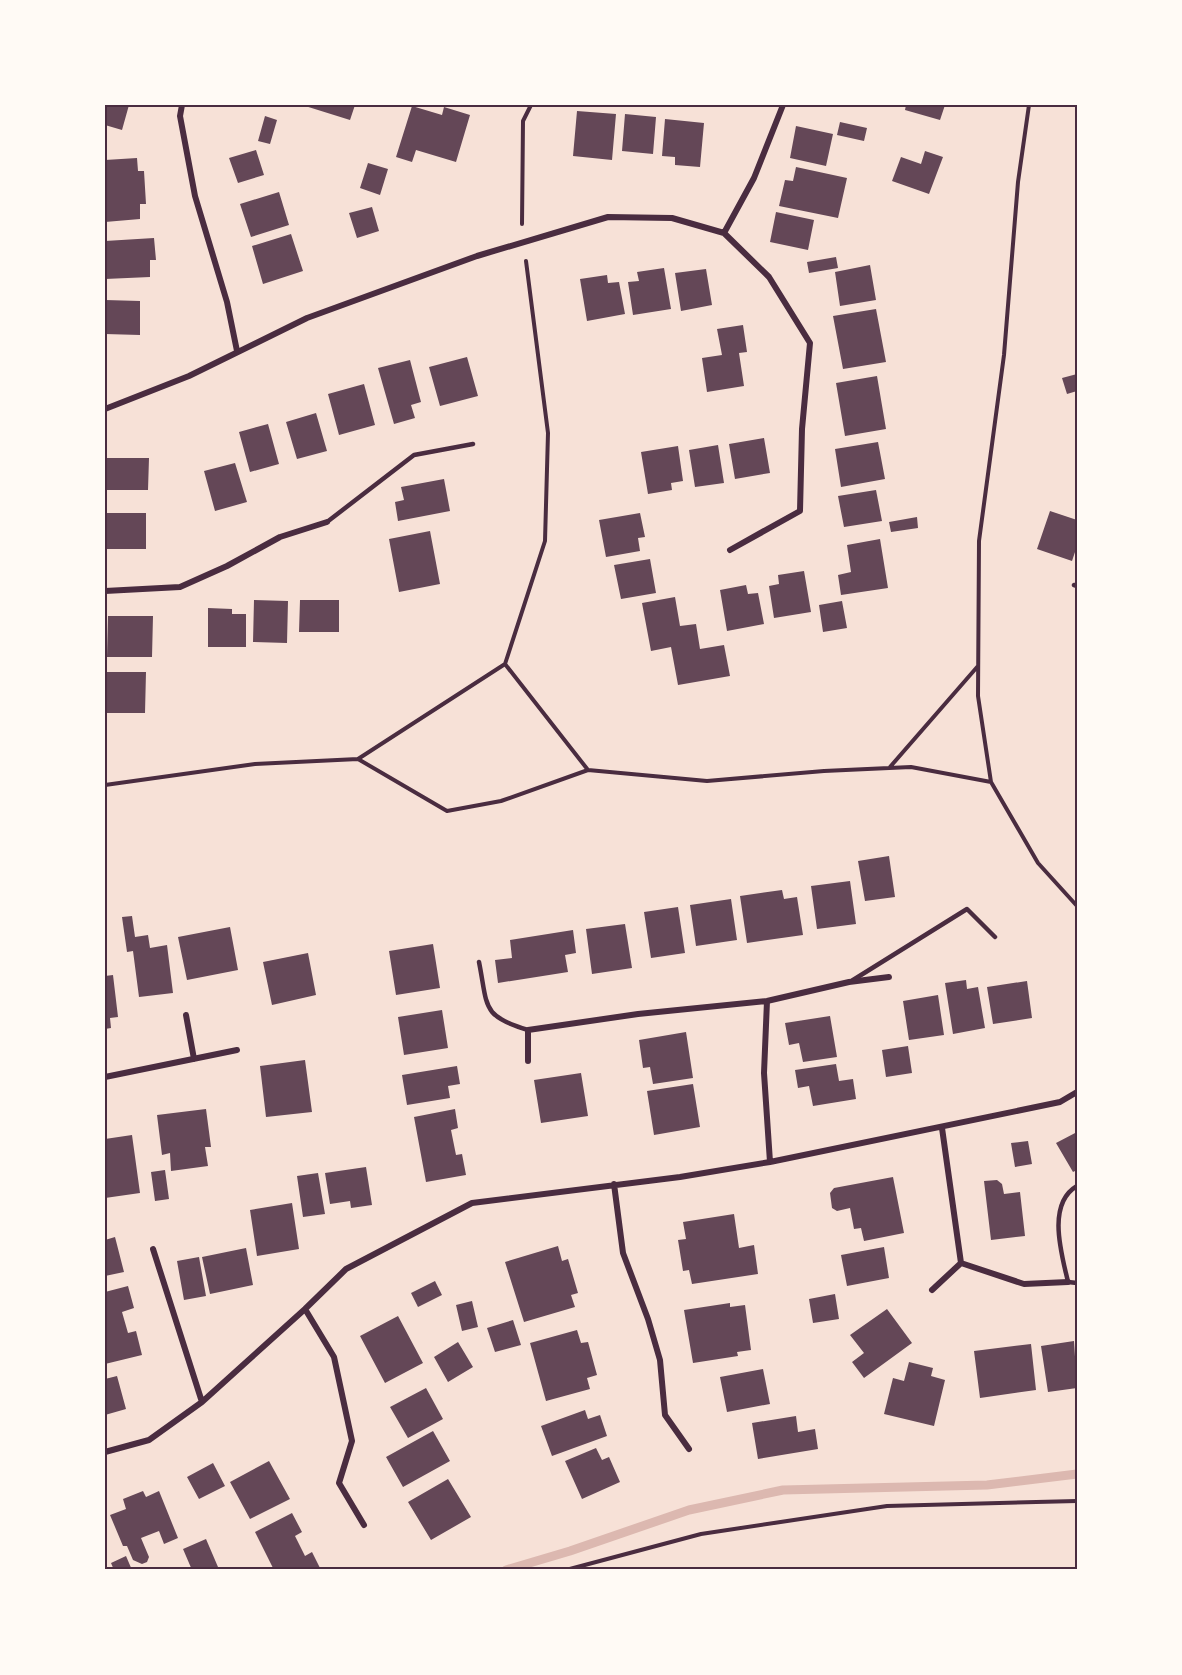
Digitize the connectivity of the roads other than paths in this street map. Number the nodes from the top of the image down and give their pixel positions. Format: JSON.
{"nodes":[{"id":1,"x":182,"y":105,"type":"edge"},
{"id":2,"x":783,"y":105,"type":"edge"},
{"id":3,"x":724,"y":233,"type":"junction"},
{"id":4,"x":237,"y":351,"type":"junction"},
{"id":5,"x":105,"y":409,"type":"edge"},
{"id":6,"x":473,"y":444,"type":"dead end"},
{"id":7,"x":327,"y":522,"type":"joint"},
{"id":8,"x":730,"y":550,"type":"dead end"},
{"id":9,"x":105,"y":591,"type":"edge"},
{"id":10,"x":995,"y":937,"type":"dead end"},
{"id":11,"x":479,"y":962,"type":"dead end"},
{"id":12,"x":889,"y":977,"type":"dead end"},
{"id":13,"x":849,"y":982,"type":"junction"},
{"id":14,"x":767,"y":1001,"type":"junction"},
{"id":15,"x":186,"y":1015,"type":"dead end"},
{"id":16,"x":528,"y":1030,"type":"junction"},
{"id":17,"x":237,"y":1050,"type":"dead end"},
{"id":18,"x":194,"y":1059,"type":"junction"},
{"id":19,"x":528,"y":1060,"type":"dead end"},
{"id":20,"x":105,"y":1077,"type":"edge"},
{"id":21,"x":1077,"y":1092,"type":"edge"},
{"id":22,"x":942,"y":1128,"type":"junction"},
{"id":23,"x":770,"y":1162,"type":"junction"},
{"id":24,"x":614,"y":1184,"type":"junction"},
{"id":25,"x":1077,"y":1186,"type":"edge"},
{"id":26,"x":153,"y":1249,"type":"dead end"},
{"id":27,"x":961,"y":1263,"type":"junction"},
{"id":28,"x":1068,"y":1282,"type":"junction"},
{"id":29,"x":1077,"y":1283,"type":"edge"},
{"id":30,"x":932,"y":1290,"type":"dead end"},
{"id":31,"x":305,"y":1309,"type":"junction"},
{"id":32,"x":202,"y":1402,"type":"junction"},
{"id":33,"x":689,"y":1449,"type":"dead end"},
{"id":34,"x":105,"y":1452,"type":"edge"},
{"id":35,"x":364,"y":1524,"type":"dead end"}],
"edges":[{"from":1,"to":4,"type":"street"},
{"from":2,"to":3,"type":"street"},
{"from":3,"to":4,"type":"street"},
{"from":3,"to":8,"type":"street"},
{"from":4,"to":5,"type":"street"},
{"from":6,"to":7,"type":"lane"},
{"from":7,"to":9,"type":"street"},
{"from":10,"to":13,"type":"lane"},
{"from":11,"to":16,"type":"lane"},
{"from":12,"to":13,"type":"street"},
{"from":13,"to":14,"type":"street"},
{"from":14,"to":16,"type":"street"},
{"from":14,"to":23,"type":"street"},
{"from":15,"to":18,"type":"street"},
{"from":16,"to":19,"type":"street"},
{"from":17,"to":18,"type":"street"},
{"from":18,"to":20,"type":"street"},
{"from":21,"to":22,"type":"street"},
{"from":22,"to":23,"type":"street"},
{"from":22,"to":27,"type":"street"},
{"from":23,"to":24,"type":"street"},
{"from":24,"to":31,"type":"street"},
{"from":24,"to":33,"type":"street"},
{"from":25,"to":28,"type":"lane"},
{"from":26,"to":32,"type":"street"},
{"from":27,"to":28,"type":"street"},
{"from":27,"to":30,"type":"street"},
{"from":28,"to":29,"type":"lane"},
{"from":31,"to":32,"type":"street"},
{"from":31,"to":35,"type":"street"},
{"from":32,"to":34,"type":"street"}]}
